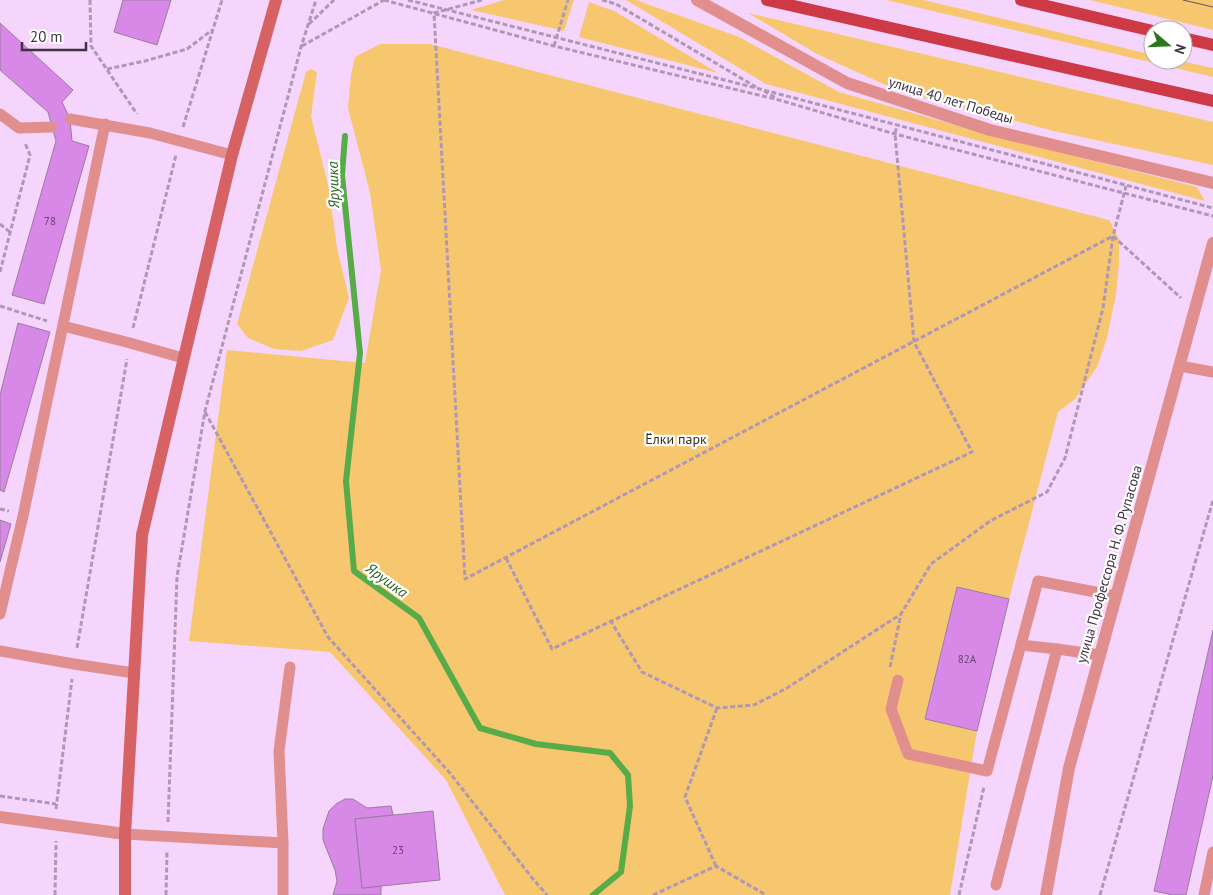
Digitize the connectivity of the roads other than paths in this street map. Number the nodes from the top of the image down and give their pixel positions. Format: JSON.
{"nodes":[{"id":1,"x":276,"y":0,"type":"edge"},
{"id":2,"x":697,"y":0,"type":"edge"},
{"id":3,"x":767,"y":0,"type":"edge"},
{"id":4,"x":1021,"y":0,"type":"edge"},
{"id":5,"x":1143,"y":29,"type":"edge"},
{"id":6,"x":1193,"y":40,"type":"edge"},
{"id":7,"x":1213,"y":45,"type":"edge"},
{"id":8,"x":1213,"y":101,"type":"edge"},
{"id":9,"x":0,"y":114,"type":"edge"},
{"id":10,"x":70,"y":119,"type":"dead end"},
{"id":11,"x":105,"y":124,"type":"junction"},
{"id":12,"x":52,"y":127,"type":"dead end"},
{"id":13,"x":232,"y":155,"type":"junction"},
{"id":14,"x":1213,"y":182,"type":"edge"},
{"id":15,"x":1213,"y":244,"type":"edge"},
{"id":16,"x":62,"y":326,"type":"junction"},
{"id":17,"x":183,"y":358,"type":"junction"},
{"id":18,"x":1180,"y":366,"type":"junction"},
{"id":19,"x":1213,"y":372,"type":"edge"},
{"id":20,"x":1116,"y":596,"type":"junction"},
{"id":21,"x":0,"y":614,"type":"edge"},
{"id":22,"x":1021,"y":645,"type":"junction"},
{"id":23,"x":1057,"y":649,"type":"junction"},
{"id":24,"x":0,"y":650,"type":"edge"},
{"id":25,"x":1100,"y":655,"type":"junction"},
{"id":26,"x":290,"y":667,"type":"dead end"},
{"id":27,"x":134,"y":673,"type":"junction"},
{"id":28,"x":898,"y":680,"type":"dead end"},
{"id":29,"x":0,"y":817,"type":"edge"},
{"id":30,"x":125,"y":834,"type":"junction"},
{"id":31,"x":283,"y":843,"type":"junction"},
{"id":32,"x":1213,"y":852,"type":"edge"},
{"id":33,"x":996,"y":885,"type":"dead end"},
{"id":34,"x":125,"y":895,"type":"edge"},
{"id":35,"x":283,"y":895,"type":"edge"},
{"id":36,"x":1046,"y":895,"type":"edge"},
{"id":37,"x":1204,"y":895,"type":"edge"}],
"edges":[{"from":1,"to":13,"type":"street"},
{"from":2,"to":14,"type":"street","name":"улица 40 лет Победы"},
{"from":3,"to":8,"type":"main road"},
{"from":4,"to":5,"type":"main road"},
{"from":6,"to":7,"type":"main road"},
{"from":9,"to":12,"type":"lane"},
{"from":10,"to":11,"type":"lane"},
{"from":11,"to":13,"type":"lane"},
{"from":11,"to":16,"type":"lane"},
{"from":13,"to":17,"type":"street"},
{"from":15,"to":18,"type":"street","name":"улица Профессора Н. Ф. Рупасова"},
{"from":16,"to":17,"type":"lane"},
{"from":16,"to":21,"type":"lane"},
{"from":17,"to":27,"type":"street"},
{"from":18,"to":19,"type":"lane"},
{"from":18,"to":20,"type":"street","name":"улица Профессора Н. Ф. Рупасова"},
{"from":20,"to":22,"type":"lane"},
{"from":20,"to":25,"type":"street","name":"улица Профессора Н. Ф. Рупасова"},
{"from":22,"to":23,"type":"lane"},
{"from":22,"to":28,"type":"lane"},
{"from":23,"to":25,"type":"lane"},
{"from":23,"to":33,"type":"lane"},
{"from":24,"to":27,"type":"lane"},
{"from":25,"to":36,"type":"street","name":"улица Профессора Н. Ф. Рупасова"},
{"from":26,"to":31,"type":"lane"},
{"from":27,"to":30,"type":"street"},
{"from":29,"to":30,"type":"street"},
{"from":30,"to":31,"type":"lane"},
{"from":30,"to":34,"type":"street"},
{"from":31,"to":35,"type":"lane"},
{"from":32,"to":37,"type":"lane"}]}
